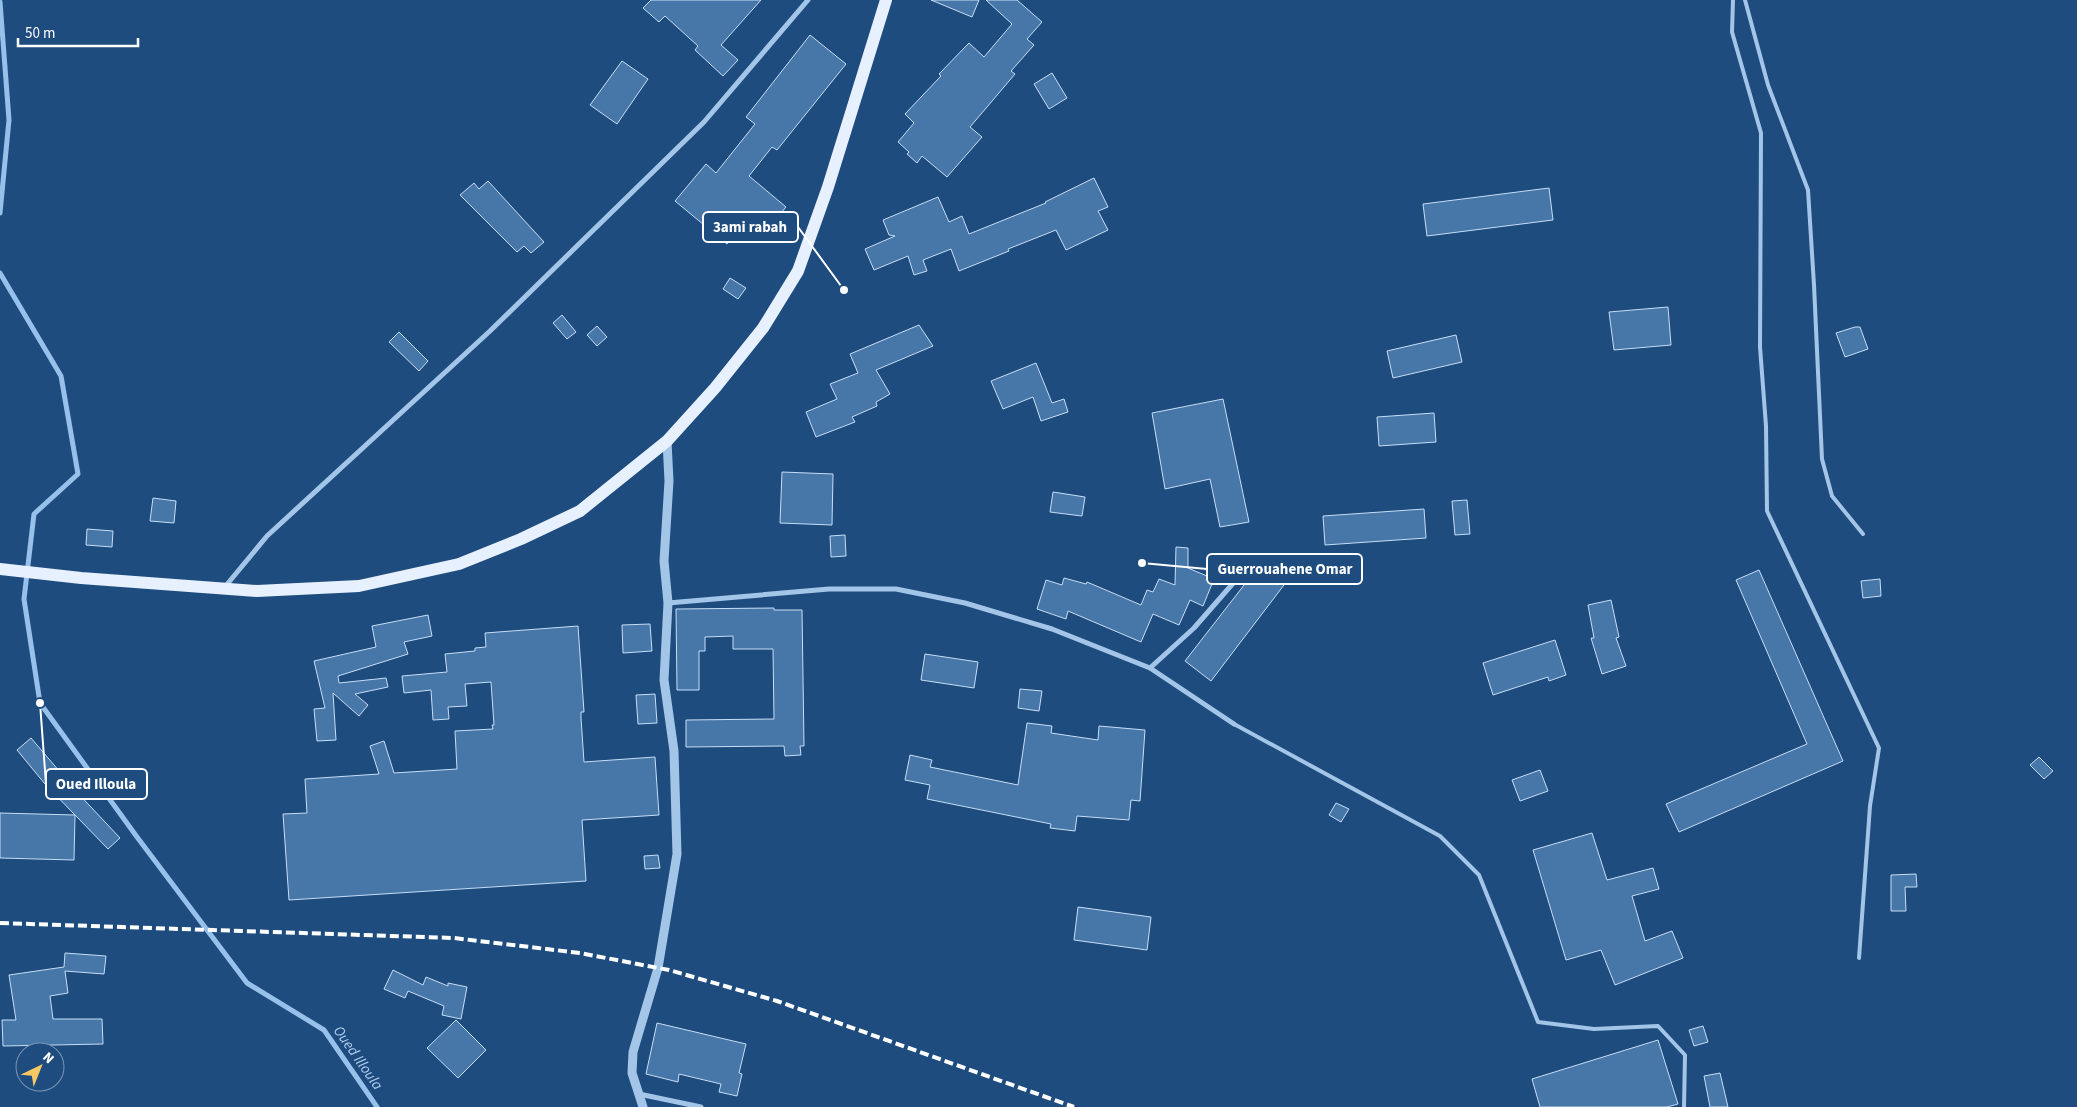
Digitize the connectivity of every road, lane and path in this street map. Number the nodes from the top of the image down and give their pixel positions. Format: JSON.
{"nodes":[{"id":1,"x":808,"y":0,"type":"edge"},
{"id":2,"x":886,"y":0,"type":"edge"},
{"id":3,"x":1733,"y":0,"type":"edge"},
{"id":4,"x":1745,"y":0,"type":"edge"},
{"id":5,"x":667,"y":441,"type":"junction"},
{"id":6,"x":1863,"y":534,"type":"dead end"},
{"id":7,"x":1275,"y":562,"type":"dead end"},
{"id":8,"x":0,"y":569,"type":"edge"},
{"id":9,"x":223,"y":589,"type":"junction"},
{"id":10,"x":668,"y":603,"type":"junction"},
{"id":11,"x":1150,"y":668,"type":"junction"},
{"id":12,"x":1234,"y":724,"type":"joint"},
{"id":13,"x":1859,"y":958,"type":"dead end"},
{"id":14,"x":638,"y":1094,"type":"junction"},
{"id":15,"x":643,"y":1107,"type":"edge"},
{"id":16,"x":700,"y":1107,"type":"edge"},
{"id":17,"x":1684,"y":1107,"type":"edge"}],
"edges":[{"from":1,"to":9,"type":"street"},
{"from":2,"to":5,"type":"main road"},
{"from":3,"to":13,"type":"lane"},
{"from":4,"to":6,"type":"lane"},
{"from":5,"to":9,"type":"main road"},
{"from":5,"to":10,"type":"street"},
{"from":7,"to":11,"type":"street"},
{"from":8,"to":9,"type":"main road"},
{"from":10,"to":11,"type":"street"},
{"from":10,"to":14,"type":"street"},
{"from":11,"to":12,"type":"street"},
{"from":12,"to":17,"type":"lane"},
{"from":14,"to":15,"type":"street"},
{"from":14,"to":16,"type":"street"}]}
